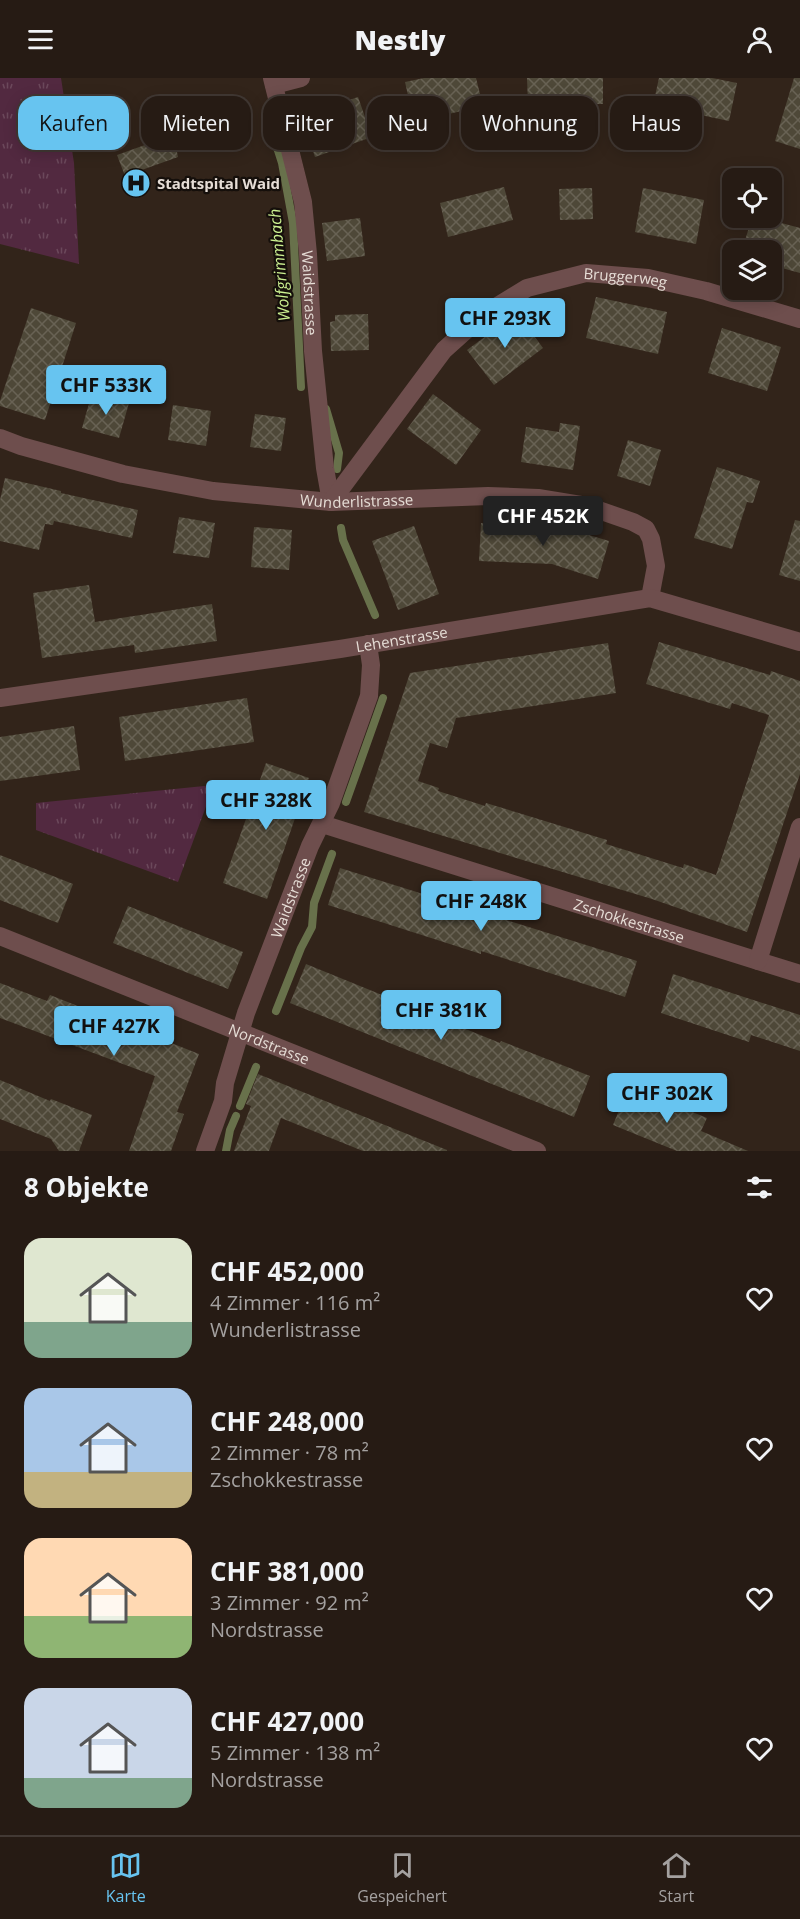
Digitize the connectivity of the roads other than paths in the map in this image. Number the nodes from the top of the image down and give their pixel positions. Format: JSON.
{"nodes":[{"id":1,"x":301,"y":78,"type":"edge"},
{"id":2,"x":273,"y":82,"type":"edge"},
{"id":3,"x":800,"y":320,"type":"edge"},
{"id":4,"x":0,"y":438,"type":"edge"},
{"id":5,"x":331,"y":502,"type":"junction"},
{"id":6,"x":650,"y":598,"type":"junction"},
{"id":7,"x":800,"y":642,"type":"edge"},
{"id":8,"x":368,"y":644,"type":"junction"},
{"id":9,"x":0,"y":698,"type":"edge"},
{"id":10,"x":322,"y":824,"type":"junction"},
{"id":11,"x":800,"y":827,"type":"edge"},
{"id":12,"x":0,"y":936,"type":"edge"},
{"id":13,"x":758,"y":960,"type":"junction"},
{"id":14,"x":800,"y":974,"type":"edge"},
{"id":15,"x":240,"y":1032,"type":"junction"},
{"id":16,"x":205,"y":1151,"type":"edge"},
{"id":17,"x":537,"y":1151,"type":"edge"}],
"edges":[{"from":1,"to":2,"type":"street"},
{"from":2,"to":5,"type":"street","name":"Waidstrasse"},
{"from":3,"to":5,"type":"street","name":"Bruggerweg"},
{"from":4,"to":5,"type":"street","name":"Wunderlistrasse"},
{"from":5,"to":6,"type":"street","name":"Wunderlistrasse"},
{"from":6,"to":7,"type":"street","name":"Lehenstrasse"},
{"from":6,"to":8,"type":"street","name":"Lehenstrasse"},
{"from":8,"to":9,"type":"street","name":"Lehenstrasse"},
{"from":8,"to":10,"type":"street","name":"Waidstrasse"},
{"from":10,"to":13,"type":"street","name":"Zschokkestrasse"},
{"from":10,"to":15,"type":"street","name":"Waidstrasse"},
{"from":11,"to":13,"type":"street"},
{"from":12,"to":15,"type":"street","name":"Nordstrasse"},
{"from":13,"to":14,"type":"street","name":"Zschokkestrasse"},
{"from":15,"to":16,"type":"street","name":"Waidstrasse"},
{"from":15,"to":17,"type":"street","name":"Nordstrasse"}]}
